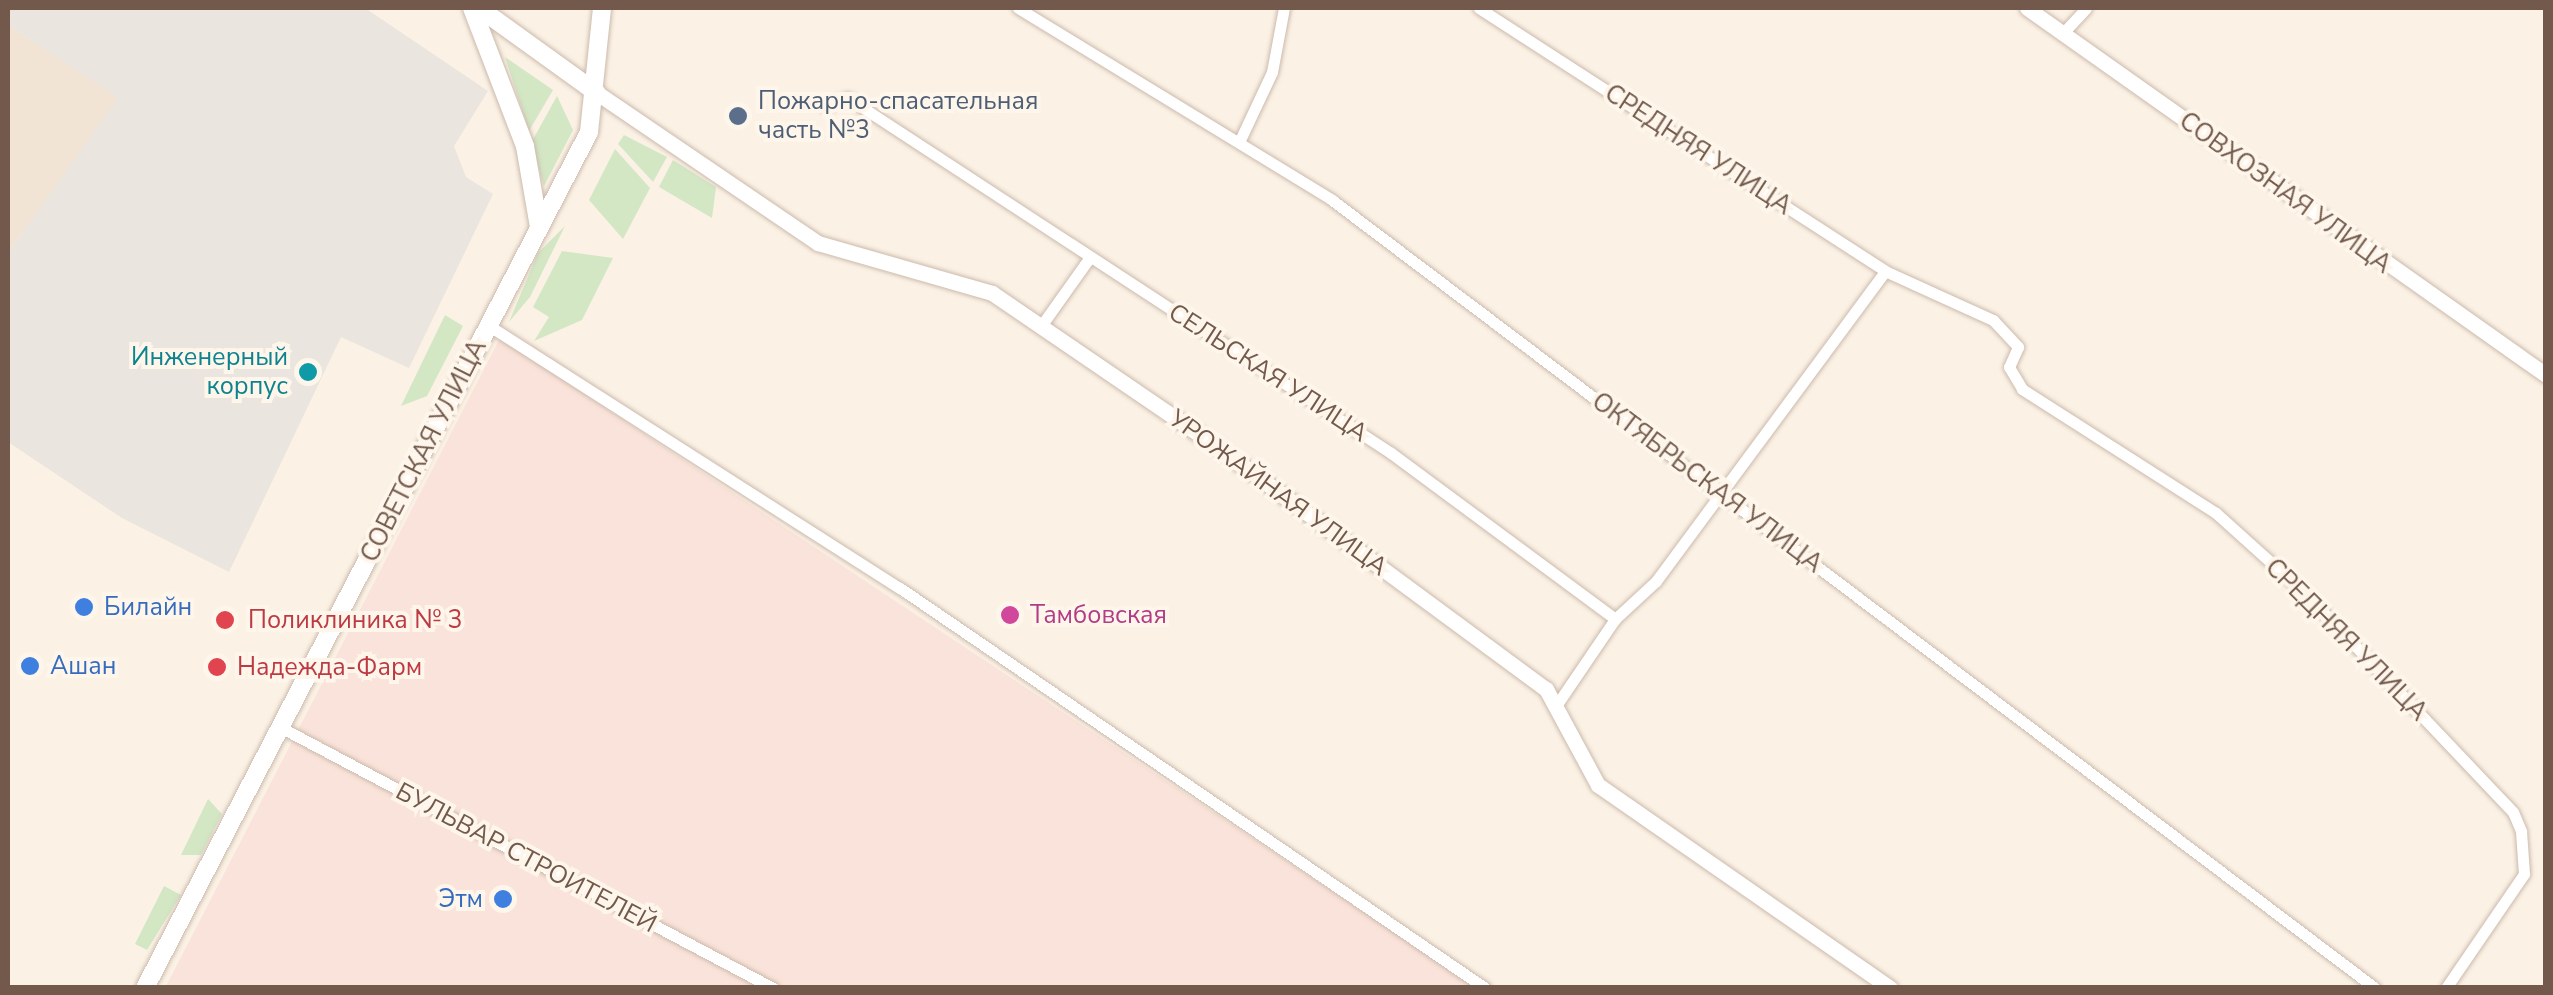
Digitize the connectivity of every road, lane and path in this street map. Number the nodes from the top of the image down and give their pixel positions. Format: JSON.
{"nodes":[{"id":1,"x":476,"y":8,"type":"edge"},
{"id":2,"x":602,"y":8,"type":"edge"},
{"id":3,"x":1018,"y":8,"type":"edge"},
{"id":4,"x":1284,"y":8,"type":"edge"},
{"id":5,"x":1479,"y":8,"type":"edge"},
{"id":6,"x":2027,"y":8,"type":"edge"},
{"id":7,"x":2086,"y":8,"type":"edge"},
{"id":8,"x":2062,"y":34,"type":"junction"},
{"id":9,"x":597,"y":93,"type":"junction"},
{"id":10,"x":826,"y":106,"type":"dead end"},
{"id":11,"x":1241,"y":138,"type":"junction"},
{"id":12,"x":539,"y":227,"type":"junction"},
{"id":13,"x":1090,"y":256,"type":"junction"},
{"id":14,"x":1885,"y":272,"type":"junction"},
{"id":15,"x":488,"y":325,"type":"junction"},
{"id":16,"x":1041,"y":326,"type":"junction"},
{"id":17,"x":2546,"y":375,"type":"edge"},
{"id":18,"x":1718,"y":493,"type":"junction"},
{"id":19,"x":1615,"y":619,"type":"junction"},
{"id":20,"x":1558,"y":703,"type":"junction"},
{"id":21,"x":280,"y":727,"type":"junction"},
{"id":22,"x":146,"y":988,"type":"edge"},
{"id":23,"x":774,"y":988,"type":"edge"},
{"id":24,"x":1485,"y":988,"type":"edge"},
{"id":25,"x":1890,"y":988,"type":"edge"},
{"id":26,"x":2375,"y":988,"type":"edge"},
{"id":27,"x":2446,"y":988,"type":"edge"}],
"edges":[{"from":1,"to":9,"type":"main road"},
{"from":1,"to":12,"type":"main road"},
{"from":2,"to":9,"type":"main road","name":"СОВЕТСКАЯ УЛИЦА"},
{"from":3,"to":11,"type":"street","name":"ОКТЯБРЬСКАЯ УЛИЦА"},
{"from":4,"to":11,"type":"street"},
{"from":5,"to":14,"type":"street","name":"СРЕДНЯЯ УЛИЦА"},
{"from":6,"to":8,"type":"street","name":"СОВХОЗНАЯ УЛИЦА"},
{"from":7,"to":8,"type":"street"},
{"from":8,"to":17,"type":"street","name":"СОВХОЗНАЯ УЛИЦА"},
{"from":9,"to":12,"type":"main road","name":"СОВЕТСКАЯ УЛИЦА"},
{"from":9,"to":16,"type":"street","name":"УРОЖАЙНАЯ УЛИЦА"},
{"from":10,"to":13,"type":"street","name":"СЕЛЬСКАЯ УЛИЦА"},
{"from":11,"to":18,"type":"street","name":"ОКТЯБРЬСКАЯ УЛИЦА"},
{"from":12,"to":15,"type":"main road","name":"СОВЕТСКАЯ УЛИЦА"},
{"from":13,"to":16,"type":"street"},
{"from":13,"to":19,"type":"street","name":"СЕЛЬСКАЯ УЛИЦА"},
{"from":14,"to":18,"type":"street"},
{"from":14,"to":27,"type":"street","name":"СРЕДНЯЯ УЛИЦА"},
{"from":15,"to":21,"type":"main road","name":"СОВЕТСКАЯ УЛИЦА"},
{"from":15,"to":24,"type":"street"},
{"from":16,"to":20,"type":"street","name":"УРОЖАЙНАЯ УЛИЦА"},
{"from":18,"to":19,"type":"street"},
{"from":18,"to":26,"type":"street","name":"ОКТЯБРЬСКАЯ УЛИЦА"},
{"from":19,"to":20,"type":"street"},
{"from":20,"to":25,"type":"street","name":"УРОЖАЙНАЯ УЛИЦА"},
{"from":21,"to":22,"type":"main road","name":"СОВЕТСКАЯ УЛИЦА"},
{"from":21,"to":23,"type":"street","name":"БУЛЬВАР СТРОИТЕЛЕЙ"}]}
